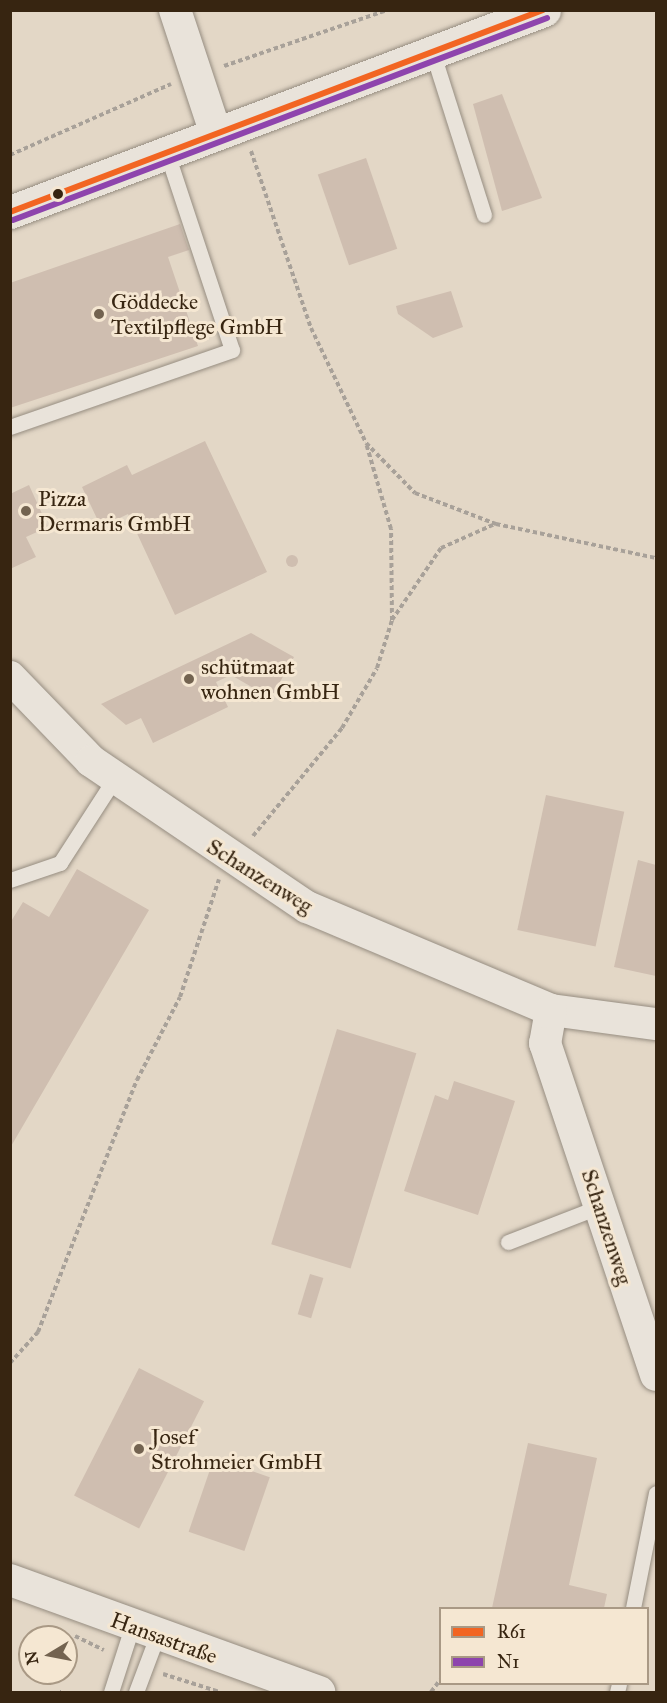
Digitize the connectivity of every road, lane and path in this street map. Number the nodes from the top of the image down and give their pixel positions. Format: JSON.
{"nodes":[{"id":1,"x":175,"y":10,"type":"edge"},
{"id":2,"x":388,"y":10,"type":"edge"},
{"id":3,"x":544,"y":10,"type":"edge"},
{"id":4,"x":432,"y":51,"type":"junction"},
{"id":5,"x":197,"y":75,"type":"junction"},
{"id":6,"x":230,"y":129,"type":"junction"},
{"id":7,"x":167,"y":153,"type":"junction"},
{"id":8,"x":10,"y":156,"type":"edge"},
{"id":9,"x":10,"y":212,"type":"edge"},
{"id":10,"x":484,"y":216,"type":"dead end"},
{"id":11,"x":10,"y":427,"type":"edge"},
{"id":12,"x":366,"y":443,"type":"junction"},
{"id":13,"x":496,"y":524,"type":"junction"},
{"id":14,"x":657,"y":558,"type":"edge"},
{"id":15,"x":392,"y":620,"type":"junction"},
{"id":16,"x":10,"y":677,"type":"edge"},
{"id":17,"x":115,"y":778,"type":"junction"},
{"id":18,"x":230,"y":860,"type":"junction"},
{"id":19,"x":10,"y":880,"type":"edge"},
{"id":20,"x":551,"y":1010,"type":"junction"},
{"id":21,"x":657,"y":1024,"type":"edge"},
{"id":22,"x":601,"y":1206,"type":"junction"},
{"id":23,"x":508,"y":1242,"type":"dead end"},
{"id":24,"x":10,"y":1363,"type":"edge"},
{"id":25,"x":657,"y":1375,"type":"edge"},
{"id":26,"x":657,"y":1492,"type":"edge"},
{"id":27,"x":10,"y":1580,"type":"edge"},
{"id":28,"x":633,"y":1607,"type":"edge"},
{"id":29,"x":144,"y":1631,"type":"junction"},
{"id":30,"x":111,"y":1692,"type":"edge"},
{"id":31,"x":136,"y":1692,"type":"edge"},
{"id":32,"x":319,"y":1692,"type":"edge"}],
"edges":[{"from":1,"to":5,"type":"street"},
{"from":2,"to":5,"type":"path"},
{"from":3,"to":4,"type":"street"},
{"from":4,"to":6,"type":"street"},
{"from":4,"to":10,"type":"lane"},
{"from":5,"to":6,"type":"street"},
{"from":5,"to":8,"type":"path"},
{"from":6,"to":7,"type":"street"},
{"from":6,"to":12,"type":"path"},
{"from":7,"to":9,"type":"street"},
{"from":7,"to":11,"type":"lane"},
{"from":12,"to":13,"type":"path"},
{"from":12,"to":15,"type":"path"},
{"from":13,"to":14,"type":"path"},
{"from":13,"to":15,"type":"path"},
{"from":15,"to":18,"type":"path"},
{"from":16,"to":17,"type":"street","name":"Schanzenweg"},
{"from":17,"to":18,"type":"street","name":"Schanzenweg"},
{"from":17,"to":19,"type":"lane"},
{"from":18,"to":20,"type":"street","name":"Schanzenweg"},
{"from":18,"to":24,"type":"path"},
{"from":20,"to":21,"type":"street","name":"Schanzenweg"},
{"from":20,"to":22,"type":"street","name":"Schanzenweg"},
{"from":22,"to":23,"type":"lane"},
{"from":22,"to":25,"type":"street","name":"Schanzenweg"},
{"from":26,"to":28,"type":"lane"},
{"from":27,"to":29,"type":"street","name":"Hansastraße"},
{"from":29,"to":30,"type":"lane"},
{"from":29,"to":31,"type":"lane"},
{"from":29,"to":32,"type":"street","name":"Hansastraße"}]}
